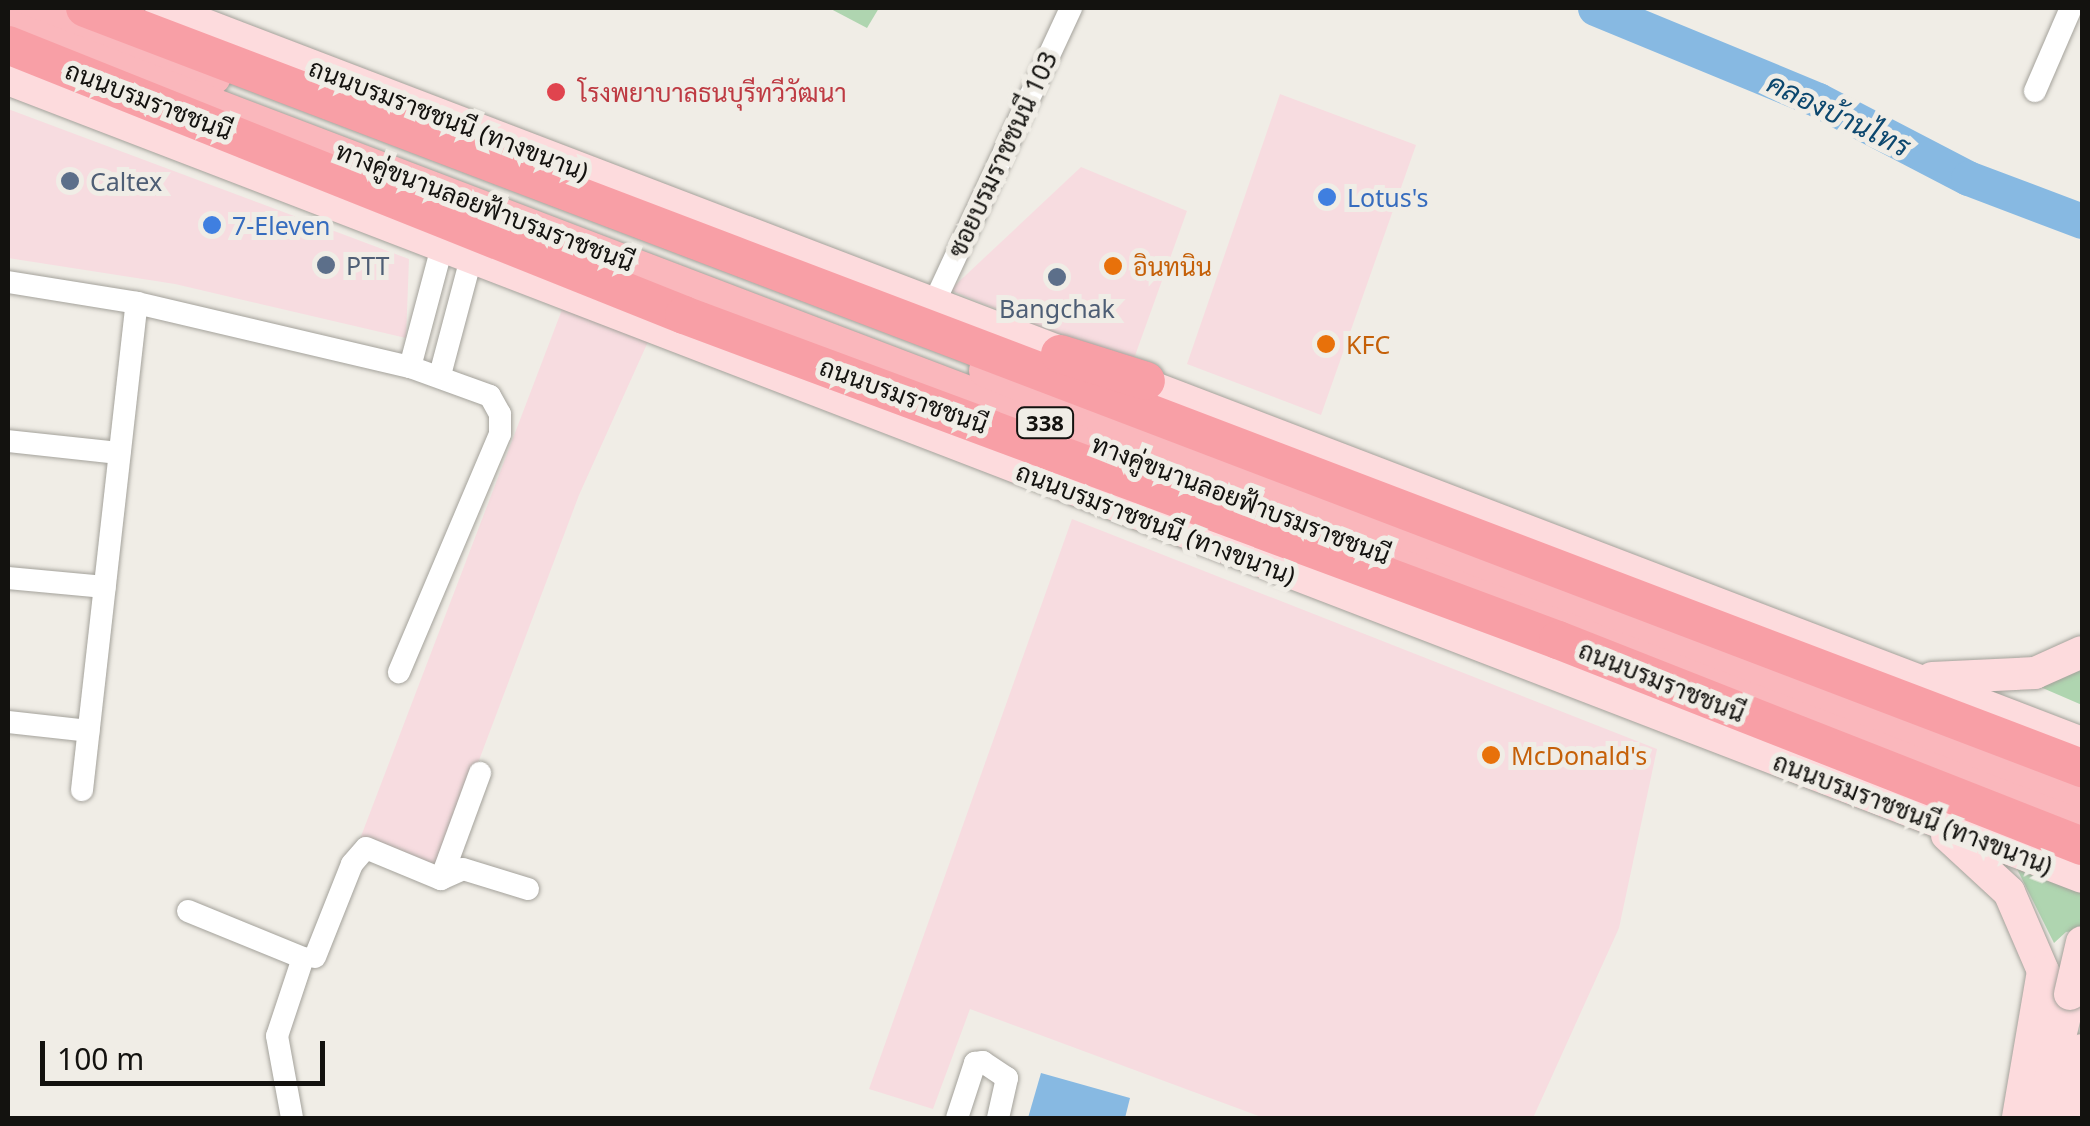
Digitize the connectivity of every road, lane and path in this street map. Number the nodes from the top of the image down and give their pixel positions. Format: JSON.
{"nodes":[{"id":1,"x":27,"y":8,"type":"edge"},
{"id":2,"x":84,"y":8,"type":"edge"},
{"id":3,"x":1071,"y":8,"type":"edge"},
{"id":4,"x":2071,"y":8,"type":"edge"},
{"id":5,"x":178,"y":11,"type":"edge"},
{"id":6,"x":8,"y":27,"type":"edge"},
{"id":7,"x":8,"y":45,"type":"edge"},
{"id":8,"x":8,"y":79,"type":"edge"},
{"id":9,"x":2035,"y":91,"type":"dead end"},
{"id":10,"x":695,"y":238,"type":"junction"},
{"id":11,"x":470,"y":254,"type":"junction"},
{"id":12,"x":8,"y":282,"type":"edge"},
{"id":13,"x":934,"y":301,"type":"junction"},
{"id":14,"x":137,"y":302,"type":"junction"},
{"id":15,"x":684,"y":315,"type":"junction"},
{"id":16,"x":410,"y":366,"type":"junction"},
{"id":17,"x":440,"y":375,"type":"junction"},
{"id":18,"x":1146,"y":381,"type":"junction"},
{"id":19,"x":8,"y":441,"type":"edge"},
{"id":20,"x":119,"y":453,"type":"junction"},
{"id":21,"x":8,"y":578,"type":"edge"},
{"id":22,"x":106,"y":587,"type":"junction"},
{"id":23,"x":2082,"y":652,"type":"edge"},
{"id":24,"x":399,"y":672,"type":"dead end"},
{"id":25,"x":1912,"y":678,"type":"junction"},
{"id":26,"x":8,"y":722,"type":"edge"},
{"id":27,"x":89,"y":731,"type":"junction"},
{"id":28,"x":2082,"y":743,"type":"edge"},
{"id":29,"x":2082,"y":768,"type":"edge"},
{"id":30,"x":480,"y":773,"type":"dead end"},
{"id":31,"x":82,"y":790,"type":"dead end"},
{"id":32,"x":2082,"y":790,"type":"edge"},
{"id":33,"x":1921,"y":816,"type":"junction"},
{"id":34,"x":2082,"y":818,"type":"edge"},
{"id":35,"x":2082,"y":846,"type":"edge"},
{"id":36,"x":2082,"y":878,"type":"edge"},
{"id":37,"x":441,"y":879,"type":"junction"},
{"id":38,"x":528,"y":889,"type":"dead end"},
{"id":39,"x":188,"y":911,"type":"dead end"},
{"id":40,"x":2082,"y":942,"type":"edge"},
{"id":41,"x":2082,"y":952,"type":"edge"},
{"id":42,"x":315,"y":957,"type":"dead end"},
{"id":43,"x":2042,"y":1000,"type":"junction"},
{"id":44,"x":2082,"y":1050,"type":"edge"},
{"id":45,"x":292,"y":1118,"type":"edge"},
{"id":46,"x":958,"y":1118,"type":"edge"},
{"id":47,"x":998,"y":1118,"type":"edge"},
{"id":48,"x":2018,"y":1118,"type":"edge"},
{"id":49,"x":2041,"y":1118,"type":"edge"},
{"id":50,"x":2070,"y":1118,"type":"edge"}],
"edges":[{"from":1,"to":32,"type":"main road","name":"ทางคู่ขนานลอยฟ้าบรมราชชนนี","number":"338"},
{"from":2,"to":10,"type":"highway","number":"338"},
{"from":3,"to":13,"type":"street","name":"ซอยบรมราชชนนี 103"},
{"from":4,"to":9,"type":"street"},
{"from":5,"to":13,"type":"main road","name":"ถนนบรมราชชนนี (ทางขนาน)"},
{"from":6,"to":34,"type":"main road","name":"ทางคู่ขนานลอยฟ้าบรมราชชนนี","number":"338"},
{"from":7,"to":15,"type":"highway","name":"ถนนบรมราชชนนี","number":"338"},
{"from":8,"to":11,"type":"main road","name":"ถนนบรมราชชนนี (ทางขนาน)","number":"338"},
{"from":10,"to":18,"type":"highway"},
{"from":10,"to":29,"type":"highway","number":"338"},
{"from":11,"to":15,"type":"highway"},
{"from":11,"to":16,"type":"street"},
{"from":11,"to":17,"type":"street"},
{"from":11,"to":33,"type":"main road","name":"ถนนบรมราชชนนี (ทางขนาน)","number":"338"},
{"from":12,"to":14,"type":"street"},
{"from":13,"to":18,"type":"main road","name":"ถนนบรมราชชนนี (ทางขนาน)"},
{"from":14,"to":16,"type":"street"},
{"from":14,"to":20,"type":"street"},
{"from":15,"to":35,"type":"highway","name":"ถนนบรมราชชนนี","number":"338"},
{"from":16,"to":17,"type":"street"},
{"from":17,"to":24,"type":"street"},
{"from":18,"to":25,"type":"main road","name":"ถนนบรมราชชนนี (ทางขนาน)"},
{"from":19,"to":20,"type":"street"},
{"from":20,"to":22,"type":"street"},
{"from":21,"to":22,"type":"street"},
{"from":22,"to":27,"type":"street"},
{"from":23,"to":25,"type":"main road"},
{"from":25,"to":28,"type":"main road","name":"ถนนบรมราชชนนี (ทางขนาน)"},
{"from":26,"to":27,"type":"street"},
{"from":27,"to":31,"type":"street"},
{"from":30,"to":37,"type":"street"},
{"from":33,"to":36,"type":"main road","name":"ถนนบรมราชชนนี (ทางขนาน)","number":"338"},
{"from":33,"to":43,"type":"main road"},
{"from":37,"to":38,"type":"street"},
{"from":37,"to":42,"type":"street"},
{"from":39,"to":45,"type":"street"},
{"from":40,"to":49,"type":"main road","bridge":true},
{"from":41,"to":43,"type":"main road"},
{"from":43,"to":48,"type":"main road"},
{"from":44,"to":50,"type":"main road"},
{"from":46,"to":47,"type":"street"}]}
